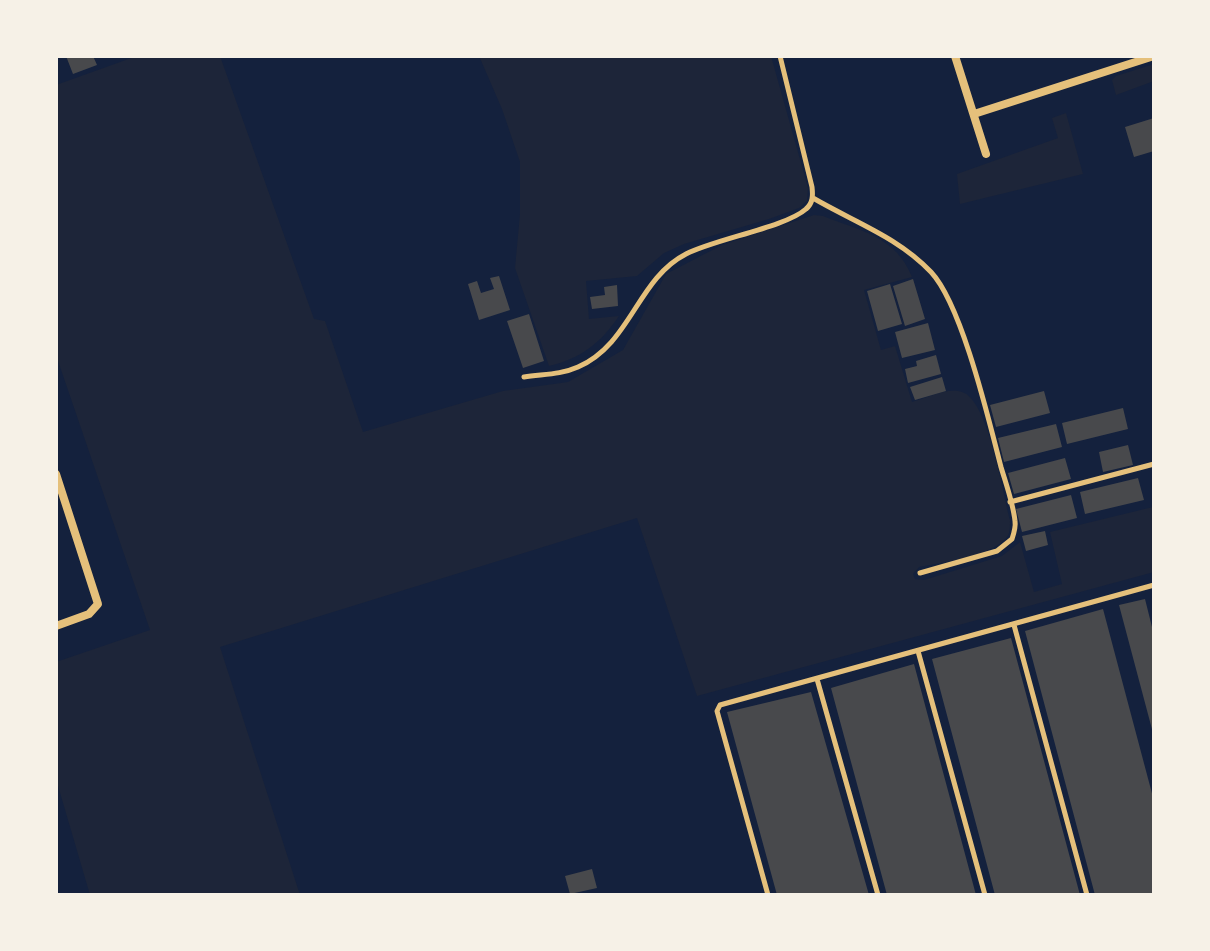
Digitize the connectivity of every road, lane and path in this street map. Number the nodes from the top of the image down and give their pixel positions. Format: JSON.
{"nodes":[{"id":1,"x":780,"y":56,"type":"edge"},
{"id":2,"x":955,"y":56,"type":"edge"},
{"id":3,"x":1154,"y":56,"type":"edge"},
{"id":4,"x":974,"y":114,"type":"junction"},
{"id":5,"x":986,"y":154,"type":"dead end"},
{"id":6,"x":813,"y":198,"type":"junction"},
{"id":7,"x":524,"y":377,"type":"dead end"},
{"id":8,"x":1154,"y":464,"type":"edge"},
{"id":9,"x":56,"y":474,"type":"edge"},
{"id":10,"x":1010,"y":502,"type":"junction"},
{"id":11,"x":920,"y":573,"type":"dead end"},
{"id":12,"x":1154,"y":585,"type":"edge"},
{"id":13,"x":1014,"y":625,"type":"junction"},
{"id":14,"x":56,"y":626,"type":"edge"},
{"id":15,"x":918,"y":651,"type":"junction"},
{"id":16,"x":817,"y":679,"type":"junction"},
{"id":17,"x":768,"y":895,"type":"edge"},
{"id":18,"x":878,"y":895,"type":"edge"},
{"id":19,"x":985,"y":895,"type":"edge"},
{"id":20,"x":1087,"y":895,"type":"edge"}],
"edges":[{"from":1,"to":6,"type":"lane"},
{"from":2,"to":4,"type":"street"},
{"from":3,"to":4,"type":"street"},
{"from":4,"to":5,"type":"street"},
{"from":6,"to":7,"type":"lane"},
{"from":6,"to":10,"type":"lane"},
{"from":8,"to":10,"type":"lane"},
{"from":9,"to":14,"type":"street"},
{"from":10,"to":11,"type":"lane"},
{"from":12,"to":13,"type":"lane"},
{"from":13,"to":15,"type":"lane"},
{"from":13,"to":20,"type":"lane"},
{"from":15,"to":16,"type":"lane"},
{"from":15,"to":19,"type":"lane"},
{"from":16,"to":17,"type":"lane"},
{"from":16,"to":18,"type":"lane"}]}
